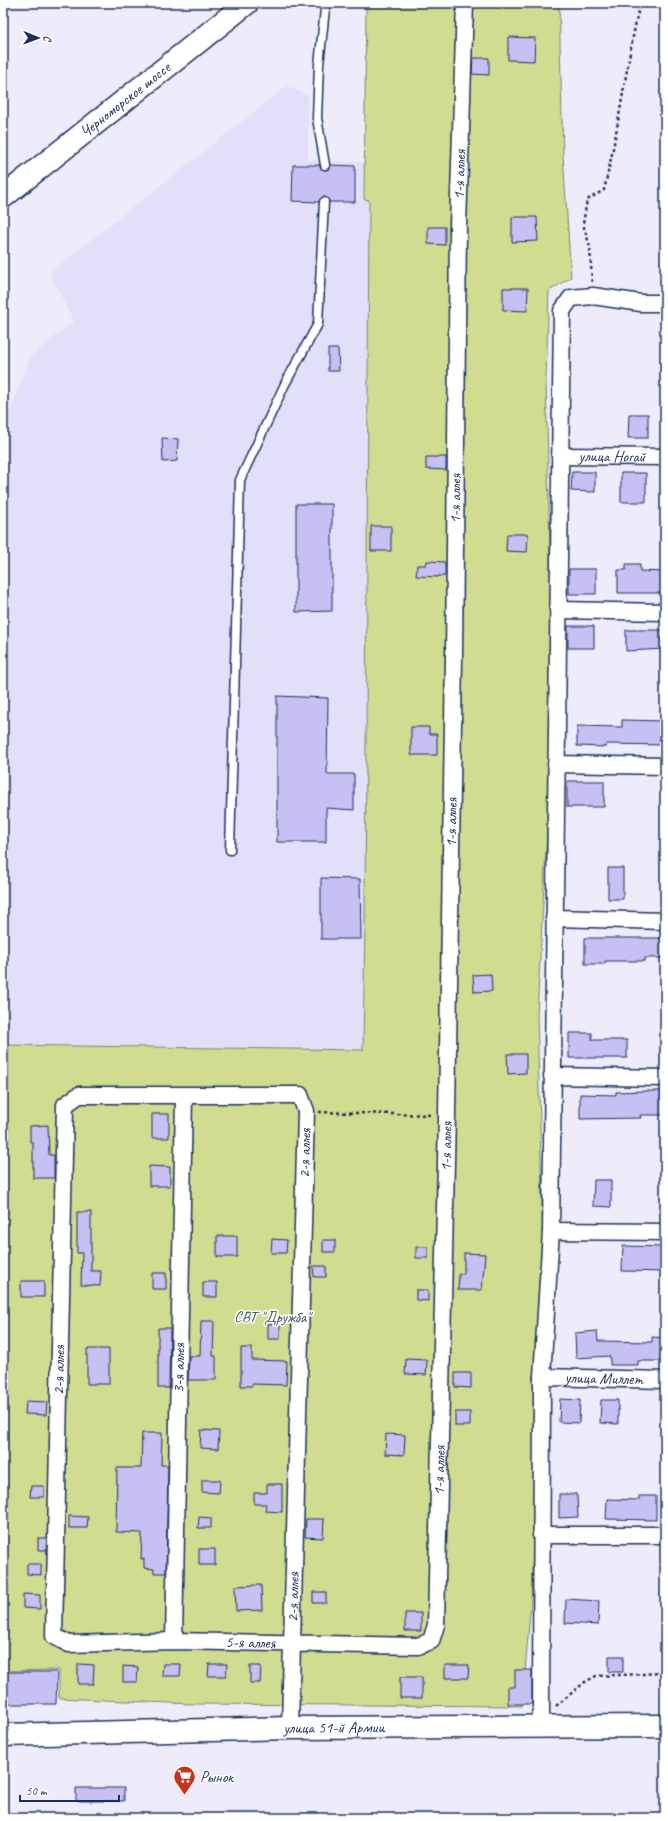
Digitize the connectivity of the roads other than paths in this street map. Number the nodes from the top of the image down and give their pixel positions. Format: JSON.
{"nodes":[{"id":1,"x":247,"y":3,"type":"edge"},
{"id":2,"x":324,"y":3,"type":"edge"},
{"id":3,"x":465,"y":3,"type":"edge"},
{"id":4,"x":325,"y":165,"type":"dead end"},
{"id":5,"x":3,"y":197,"type":"edge"},
{"id":6,"x":324,"y":202,"type":"dead end"},
{"id":7,"x":665,"y":303,"type":"edge"},
{"id":8,"x":560,"y":456,"type":"junction"},
{"id":9,"x":665,"y":457,"type":"edge"},
{"id":10,"x":558,"y":610,"type":"junction"},
{"id":11,"x":665,"y":612,"type":"edge"},
{"id":12,"x":556,"y":764,"type":"junction"},
{"id":13,"x":665,"y":766,"type":"edge"},
{"id":14,"x":230,"y":850,"type":"dead end"},
{"id":15,"x":554,"y":918,"type":"junction"},
{"id":16,"x":665,"y":921,"type":"edge"},
{"id":17,"x":552,"y":1076,"type":"junction"},
{"id":18,"x":665,"y":1078,"type":"edge"},
{"id":19,"x":184,"y":1096,"type":"junction"},
{"id":20,"x":551,"y":1231,"type":"junction"},
{"id":21,"x":665,"y":1232,"type":"edge"},
{"id":22,"x":542,"y":1376,"type":"junction"},
{"id":23,"x":665,"y":1380,"type":"edge"},
{"id":24,"x":541,"y":1535,"type":"junction"},
{"id":25,"x":665,"y":1535,"type":"edge"},
{"id":26,"x":174,"y":1641,"type":"junction"},
{"id":27,"x":431,"y":1641,"type":"joint"},
{"id":28,"x":69,"y":1644,"type":"joint"},
{"id":29,"x":292,"y":1644,"type":"junction"},
{"id":30,"x":541,"y":1718,"type":"junction"},
{"id":31,"x":665,"y":1726,"type":"edge"},
{"id":32,"x":290,"y":1728,"type":"junction"},
{"id":33,"x":3,"y":1735,"type":"edge"}],
"edges":[{"from":1,"to":5,"type":"main road","name":"Черноморское шоссе"},
{"from":2,"to":4,"type":"lane"},
{"from":3,"to":27,"type":"street","name":"1-я аллея"},
{"from":6,"to":14,"type":"lane"},
{"from":7,"to":8,"type":"street"},
{"from":8,"to":9,"type":"street","name":"улица Ногай"},
{"from":8,"to":10,"type":"street"},
{"from":10,"to":11,"type":"street"},
{"from":10,"to":12,"type":"street"},
{"from":12,"to":13,"type":"street"},
{"from":12,"to":15,"type":"street"},
{"from":15,"to":16,"type":"street"},
{"from":15,"to":17,"type":"street"},
{"from":17,"to":18,"type":"street"},
{"from":17,"to":20,"type":"street"},
{"from":19,"to":26,"type":"street","name":"3-я аллея"},
{"from":19,"to":28,"type":"street","name":"2-я аллея"},
{"from":19,"to":29,"type":"street","name":"2-я аллея"},
{"from":20,"to":21,"type":"street"},
{"from":20,"to":22,"type":"street"},
{"from":22,"to":23,"type":"street","name":"улица Миллет"},
{"from":22,"to":24,"type":"street"},
{"from":24,"to":25,"type":"street"},
{"from":24,"to":30,"type":"street"},
{"from":26,"to":28,"type":"street","name":"5-я аллея"},
{"from":26,"to":29,"type":"street","name":"5-я аллея"},
{"from":27,"to":29,"type":"street","name":"5-я аллея"},
{"from":29,"to":32,"type":"street","name":"2-я аллея"},
{"from":30,"to":31,"type":"main road","name":"улица 51-й Армии"},
{"from":30,"to":32,"type":"main road","name":"улица 51-й Армии"},
{"from":32,"to":33,"type":"main road","name":"улица 51-й Армии"}]}
